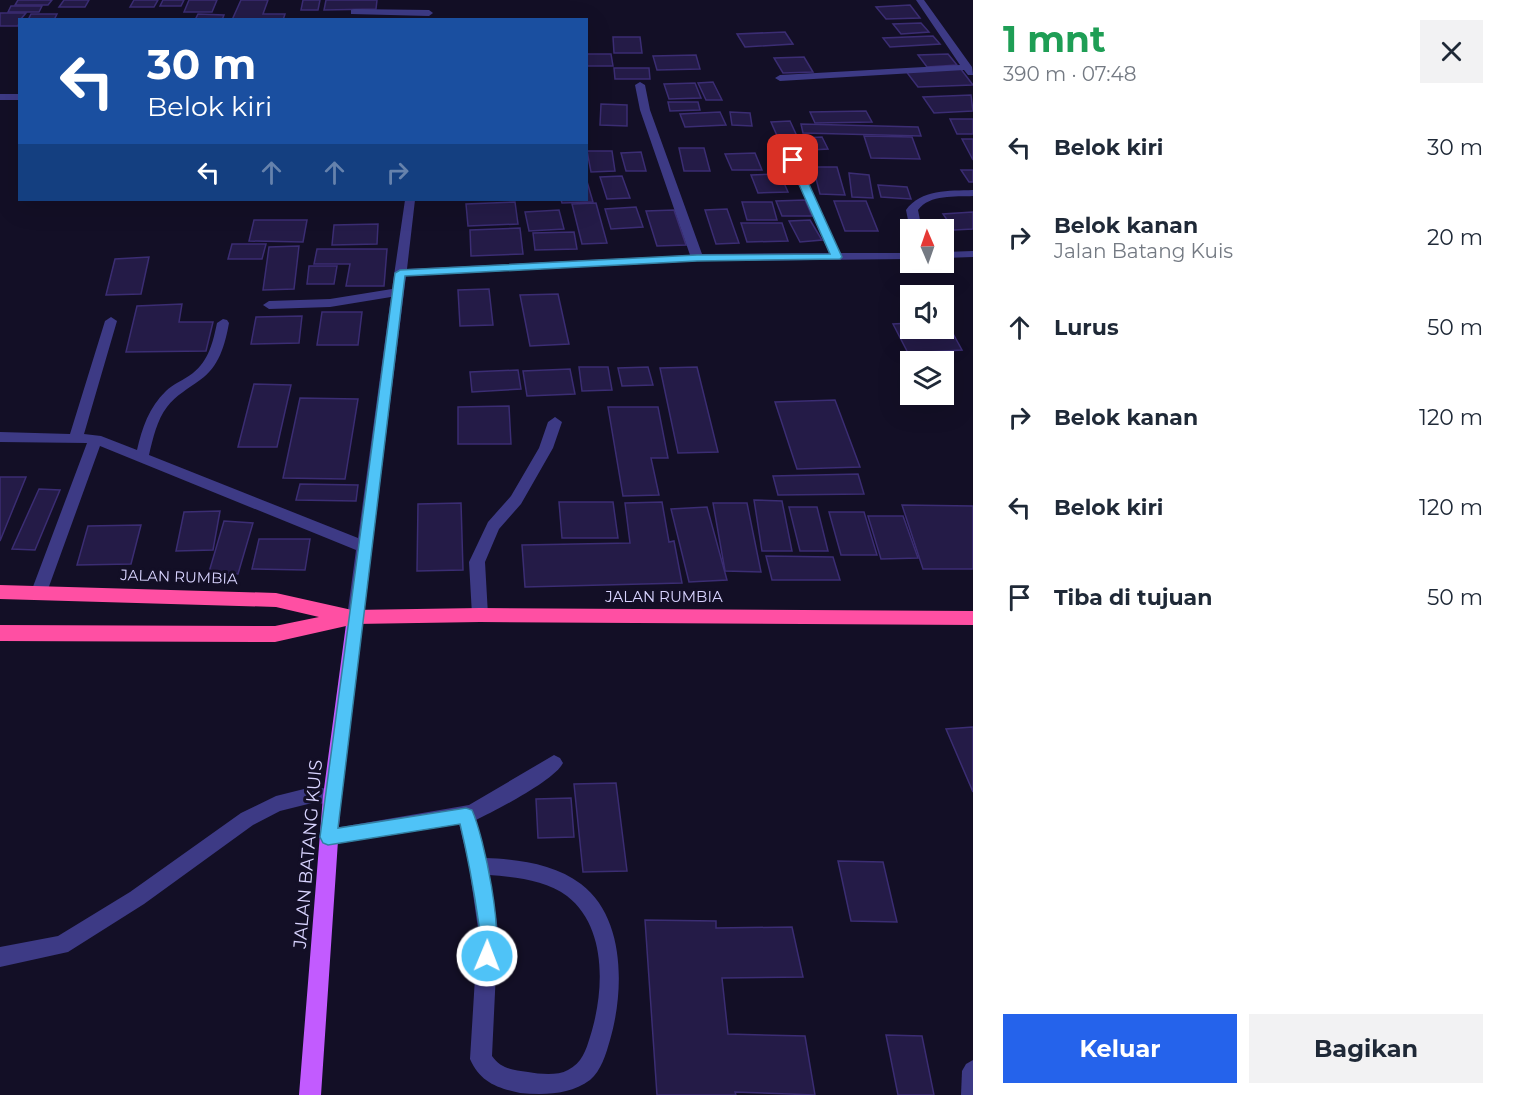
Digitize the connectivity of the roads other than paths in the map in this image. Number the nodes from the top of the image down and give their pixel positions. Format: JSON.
{"nodes":[{"id":1,"x":431,"y":0,"type":"edge"},
{"id":2,"x":920,"y":0,"type":"edge"},
{"id":3,"x":354,"y":12,"type":"dead end"},
{"id":4,"x":429,"y":16,"type":"edge"},
{"id":5,"x":970,"y":71,"type":"edge"},
{"id":6,"x":780,"y":78,"type":"dead end"},
{"id":7,"x":640,"y":85,"type":"dead end"},
{"id":8,"x":0,"y":97,"type":"edge"},
{"id":9,"x":18,"y":97,"type":"edge"},
{"id":10,"x":793,"y":160,"type":"dead end"},
{"id":11,"x":973,"y":193,"type":"edge"},
{"id":12,"x":410,"y":201,"type":"edge"},
{"id":13,"x":914,"y":219,"type":"edge"},
{"id":14,"x":973,"y":254,"type":"edge"},
{"id":15,"x":954,"y":255,"type":"edge"},
{"id":16,"x":900,"y":256,"type":"edge"},
{"id":17,"x":836,"y":257,"type":"junction"},
{"id":18,"x":697,"y":258,"type":"junction"},
{"id":19,"x":400,"y":273,"type":"junction"},
{"id":20,"x":397,"y":292,"type":"junction"},
{"id":21,"x":269,"y":305,"type":"dead end"},
{"id":22,"x":111,"y":321,"type":"dead end"},
{"id":23,"x":223,"y":323,"type":"dead end"},
{"id":24,"x":555,"y":422,"type":"dead end"},
{"id":25,"x":0,"y":437,"type":"edge"},
{"id":26,"x":76,"y":438,"type":"junction"},
{"id":27,"x":96,"y":439,"type":"junction"},
{"id":28,"x":142,"y":457,"type":"junction"},
{"id":29,"x":366,"y":547,"type":"junction"},
{"id":30,"x":0,"y":592,"type":"edge"},
{"id":31,"x":39,"y":592,"type":"junction"},
{"id":32,"x":480,"y":615,"type":"junction"},
{"id":33,"x":355,"y":617,"type":"junction"},
{"id":34,"x":973,"y":618,"type":"edge"},
{"id":35,"x":0,"y":633,"type":"edge"},
{"id":36,"x":554,"y":764,"type":"dead end"},
{"id":37,"x":332,"y":796,"type":"junction"},
{"id":38,"x":466,"y":815,"type":"junction"},
{"id":39,"x":328,"y":837,"type":"junction"},
{"id":40,"x":478,"y":866,"type":"junction"},
{"id":41,"x":0,"y":957,"type":"edge"},
{"id":42,"x":973,"y":1071,"type":"edge"},
{"id":43,"x":309,"y":1095,"type":"edge"},
{"id":44,"x":972,"y":1095,"type":"edge"}],
"edges":[{"from":1,"to":4,"type":"street"},
{"from":2,"to":5,"type":"street"},
{"from":3,"to":4,"type":"street"},
{"from":5,"to":6,"type":"street"},
{"from":7,"to":18,"type":"street"},
{"from":8,"to":9,"type":"street"},
{"from":10,"to":17,"type":"street"},
{"from":11,"to":13,"type":"street"},
{"from":12,"to":19,"type":"street"},
{"from":14,"to":15,"type":"street"},
{"from":16,"to":17,"type":"street"},
{"from":17,"to":18,"type":"street"},
{"from":18,"to":19,"type":"street"},
{"from":19,"to":20,"type":"street"},
{"from":20,"to":21,"type":"street"},
{"from":20,"to":29,"type":"street"},
{"from":22,"to":26,"type":"street"},
{"from":23,"to":28,"type":"street"},
{"from":24,"to":32,"type":"street"},
{"from":25,"to":26,"type":"street"},
{"from":26,"to":27,"type":"street"},
{"from":27,"to":28,"type":"street"},
{"from":27,"to":31,"type":"street"},
{"from":28,"to":29,"type":"street"},
{"from":29,"to":33,"type":"street"},
{"from":30,"to":31,"type":"highway","name":"JALAN RUMBIA"},
{"from":31,"to":33,"type":"highway","name":"JALAN RUMBIA"},
{"from":32,"to":33,"type":"highway","name":"JALAN RUMBIA"},
{"from":32,"to":34,"type":"highway","name":"JALAN RUMBIA"},
{"from":33,"to":35,"type":"highway","name":"JALAN RUMBIA"},
{"from":33,"to":37,"type":"main road","name":"JALAN BATANG KUIS"},
{"from":36,"to":38,"type":"street"},
{"from":37,"to":39,"type":"main road","name":"JALAN BATANG KUIS"},
{"from":37,"to":41,"type":"street"},
{"from":38,"to":39,"type":"street"},
{"from":38,"to":40,"type":"street"},
{"from":39,"to":43,"type":"main road","name":"JALAN BATANG KUIS"},
{"from":40,"to":40,"type":"street"},
{"from":42,"to":44,"type":"street"}]}
